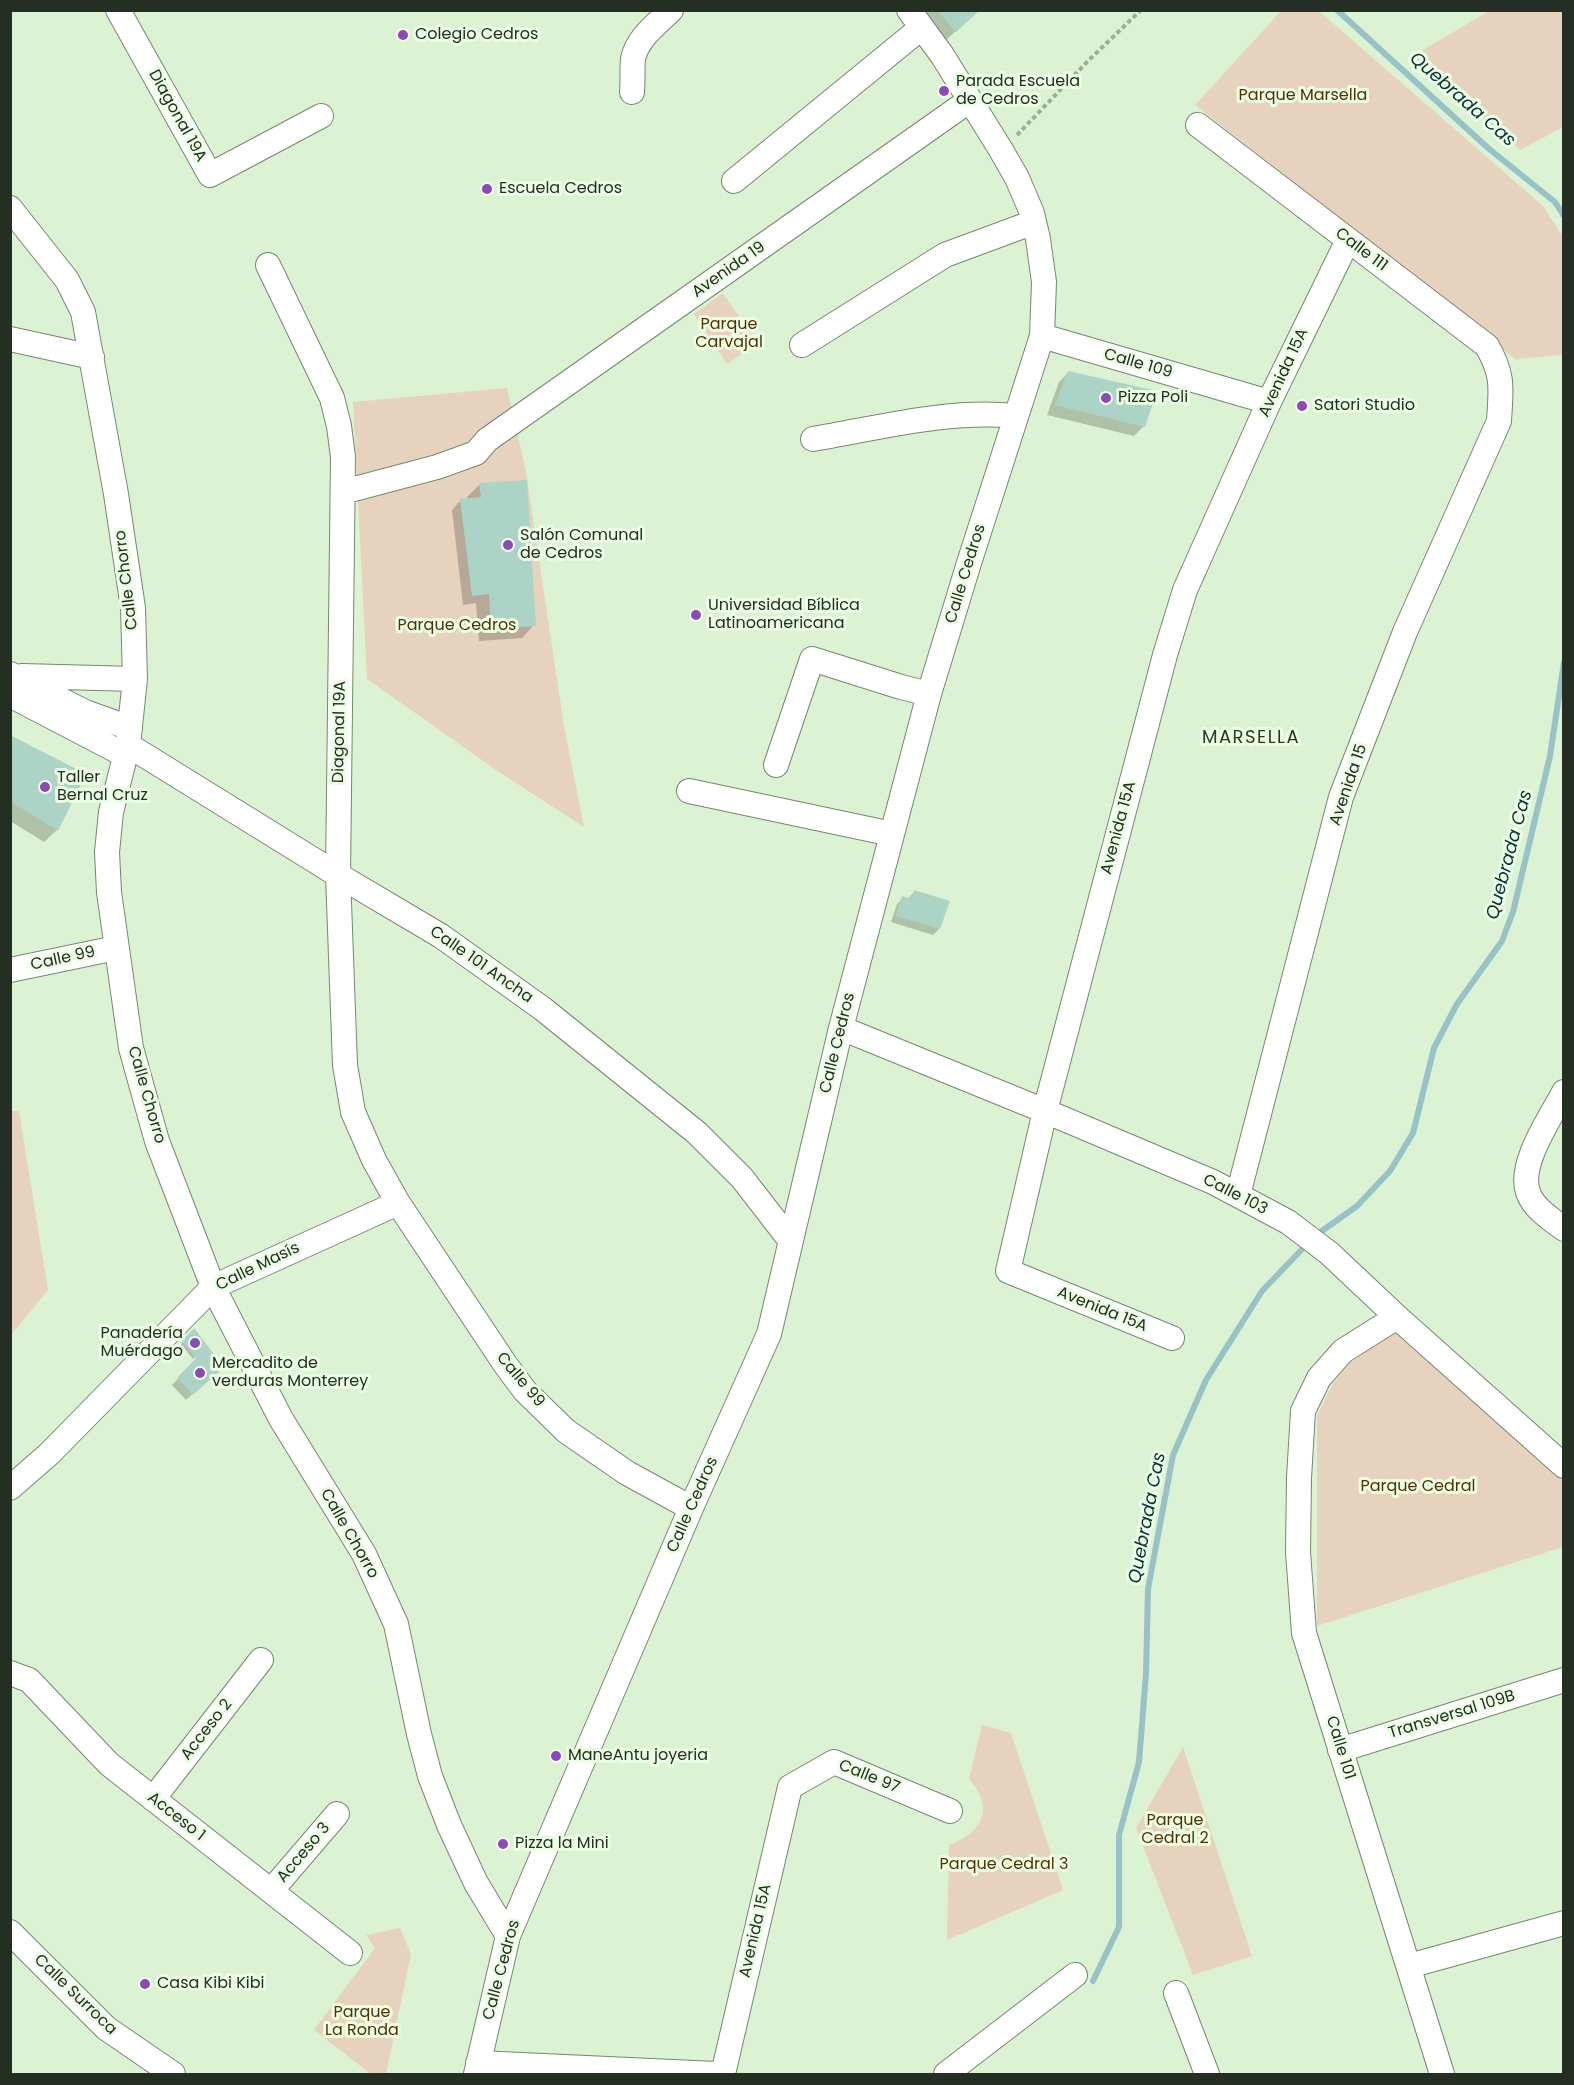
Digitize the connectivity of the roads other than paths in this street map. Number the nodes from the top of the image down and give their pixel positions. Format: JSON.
{"nodes":[{"id":1,"x":118,"y":10,"type":"edge"},
{"id":2,"x":671,"y":10,"type":"edge"},
{"id":3,"x":915,"y":19,"type":"edge"},
{"id":4,"x":632,"y":92,"type":"dead end"},
{"id":5,"x":970,"y":100,"type":"junction"},
{"id":6,"x":321,"y":116,"type":"dead end"},
{"id":7,"x":1198,"y":125,"type":"dead end"},
{"id":8,"x":734,"y":181,"type":"dead end"},
{"id":9,"x":12,"y":213,"type":"edge"},
{"id":10,"x":1034,"y":222,"type":"junction"},
{"id":11,"x":1348,"y":240,"type":"junction"},
{"id":12,"x":268,"y":265,"type":"dead end"},
{"id":13,"x":1042,"y":336,"type":"junction"},
{"id":14,"x":10,"y":339,"type":"edge"},
{"id":15,"x":802,"y":345,"type":"dead end"},
{"id":16,"x":92,"y":357,"type":"junction"},
{"id":17,"x":1501,"y":390,"type":"joint"},
{"id":18,"x":1269,"y":402,"type":"junction"},
{"id":19,"x":1015,"y":416,"type":"junction"},
{"id":20,"x":813,"y":439,"type":"dead end"},
{"id":21,"x":343,"y":492,"type":"junction"},
{"id":22,"x":135,"y":679,"type":"junction"},
{"id":23,"x":12,"y":682,"type":"edge"},
{"id":24,"x":929,"y":694,"type":"junction"},
{"id":25,"x":128,"y":742,"type":"junction"},
{"id":26,"x":776,"y":765,"type":"dead end"},
{"id":27,"x":689,"y":791,"type":"dead end"},
{"id":28,"x":892,"y":834,"type":"junction"},
{"id":29,"x":338,"y":876,"type":"junction"},
{"id":30,"x":116,"y":948,"type":"junction"},
{"id":31,"x":10,"y":970,"type":"edge"},
{"id":32,"x":841,"y":1028,"type":"junction"},
{"id":33,"x":1563,"y":1092,"type":"edge"},
{"id":34,"x":1045,"y":1111,"type":"junction"},
{"id":35,"x":1238,"y":1195,"type":"junction"},
{"id":36,"x":398,"y":1203,"type":"junction"},
{"id":37,"x":1563,"y":1229,"type":"edge"},
{"id":38,"x":790,"y":1240,"type":"junction"},
{"id":39,"x":213,"y":1287,"type":"junction"},
{"id":40,"x":1397,"y":1317,"type":"junction"},
{"id":41,"x":1172,"y":1338,"type":"dead end"},
{"id":42,"x":1563,"y":1466,"type":"edge"},
{"id":43,"x":10,"y":1488,"type":"edge"},
{"id":44,"x":691,"y":1508,"type":"junction"},
{"id":45,"x":261,"y":1660,"type":"dead end"},
{"id":46,"x":10,"y":1672,"type":"edge"},
{"id":47,"x":1563,"y":1680,"type":"edge"},
{"id":48,"x":1340,"y":1750,"type":"junction"},
{"id":49,"x":790,"y":1787,"type":"joint"},
{"id":50,"x":153,"y":1799,"type":"junction"},
{"id":51,"x":950,"y":1811,"type":"dead end"},
{"id":52,"x":337,"y":1814,"type":"dead end"},
{"id":53,"x":271,"y":1891,"type":"junction"},
{"id":54,"x":1563,"y":1923,"type":"edge"},
{"id":55,"x":10,"y":1932,"type":"edge"},
{"id":56,"x":508,"y":1936,"type":"junction"},
{"id":57,"x":350,"y":1953,"type":"dead end"},
{"id":58,"x":1409,"y":1966,"type":"junction"},
{"id":59,"x":1075,"y":1975,"type":"dead end"},
{"id":60,"x":1176,"y":1993,"type":"dead end"},
{"id":61,"x":477,"y":2069,"type":"edge"},
{"id":62,"x":173,"y":2074,"type":"edge"},
{"id":63,"x":716,"y":2074,"type":"edge"},
{"id":64,"x":723,"y":2074,"type":"edge"},
{"id":65,"x":946,"y":2074,"type":"edge"},
{"id":66,"x":1207,"y":2074,"type":"edge"},
{"id":67,"x":1442,"y":2074,"type":"edge"}],
"edges":[{"from":1,"to":6,"type":"street","name":"Diagonal 19A"},
{"from":2,"to":4,"type":"street"},
{"from":3,"to":5,"type":"street","name":"Calle Cedros"},
{"from":3,"to":8,"type":"street"},
{"from":5,"to":10,"type":"street","name":"Calle Cedros"},
{"from":5,"to":21,"type":"street","name":"Avenida 19"},
{"from":7,"to":11,"type":"street","name":"Calle 111"},
{"from":9,"to":16,"type":"street","name":"Calle Chorro"},
{"from":10,"to":13,"type":"street","name":"Calle Cedros"},
{"from":10,"to":15,"type":"street"},
{"from":11,"to":17,"type":"street","name":"Calle 111"},
{"from":11,"to":18,"type":"street","name":"Avenida 15A"},
{"from":12,"to":21,"type":"street","name":"Diagonal 19A"},
{"from":13,"to":18,"type":"street","name":"Calle 109"},
{"from":13,"to":19,"type":"street","name":"Calle Cedros"},
{"from":14,"to":16,"type":"street"},
{"from":16,"to":22,"type":"street","name":"Calle Chorro"},
{"from":17,"to":35,"type":"street","name":"Avenida 15"},
{"from":18,"to":34,"type":"street","name":"Avenida 15A"},
{"from":19,"to":20,"type":"street"},
{"from":19,"to":24,"type":"street","name":"Calle Cedros"},
{"from":21,"to":29,"type":"street","name":"Diagonal 19A"},
{"from":22,"to":23,"type":"street"},
{"from":22,"to":25,"type":"street","name":"Calle Chorro"},
{"from":23,"to":25,"type":"street","name":"Calle 101 Ancha"},
{"from":24,"to":26,"type":"street"},
{"from":24,"to":28,"type":"street","name":"Calle Cedros"},
{"from":25,"to":29,"type":"street","name":"Calle 101 Ancha"},
{"from":25,"to":30,"type":"street","name":"Calle Chorro"},
{"from":27,"to":28,"type":"street"},
{"from":28,"to":32,"type":"street","name":"Calle Cedros"},
{"from":29,"to":36,"type":"street","name":"Diagonal 19A"},
{"from":29,"to":38,"type":"street","name":"Calle 101 Ancha"},
{"from":30,"to":31,"type":"street","name":"Calle 99"},
{"from":30,"to":39,"type":"street","name":"Calle Chorro"},
{"from":32,"to":34,"type":"street","name":"Calle 103"},
{"from":32,"to":38,"type":"street","name":"Calle Cedros"},
{"from":33,"to":37,"type":"street"},
{"from":34,"to":35,"type":"street","name":"Calle 103"},
{"from":34,"to":41,"type":"street","name":"Avenida 15A"},
{"from":35,"to":40,"type":"street","name":"Calle 103"},
{"from":36,"to":39,"type":"street","name":"Calle Masís"},
{"from":36,"to":44,"type":"street","name":"Calle 99"},
{"from":38,"to":44,"type":"street","name":"Calle Cedros"},
{"from":39,"to":43,"type":"street","name":"Calle Masís"},
{"from":39,"to":56,"type":"street","name":"Calle Chorro"},
{"from":40,"to":42,"type":"street","name":"Calle 103"},
{"from":40,"to":48,"type":"street","name":"Calle 101"},
{"from":44,"to":56,"type":"street","name":"Calle Cedros"},
{"from":45,"to":50,"type":"street","name":"Acceso 2"},
{"from":46,"to":50,"type":"street","name":"Acceso 1"},
{"from":47,"to":48,"type":"street","name":"Transversal 109B"},
{"from":48,"to":58,"type":"street","name":"Calle 101"},
{"from":49,"to":51,"type":"street","name":"Calle 97"},
{"from":49,"to":64,"type":"street","name":"Avenida 15A"},
{"from":50,"to":53,"type":"street","name":"Acceso 1"},
{"from":52,"to":53,"type":"street","name":"Acceso 3"},
{"from":53,"to":57,"type":"street","name":"Acceso 1"},
{"from":54,"to":58,"type":"street"},
{"from":55,"to":62,"type":"street","name":"Calle Surroca"},
{"from":56,"to":61,"type":"street","name":"Calle Cedros"},
{"from":58,"to":67,"type":"street","name":"Calle 101"},
{"from":59,"to":65,"type":"street"},
{"from":60,"to":66,"type":"street"},
{"from":61,"to":63,"type":"street"}]}
